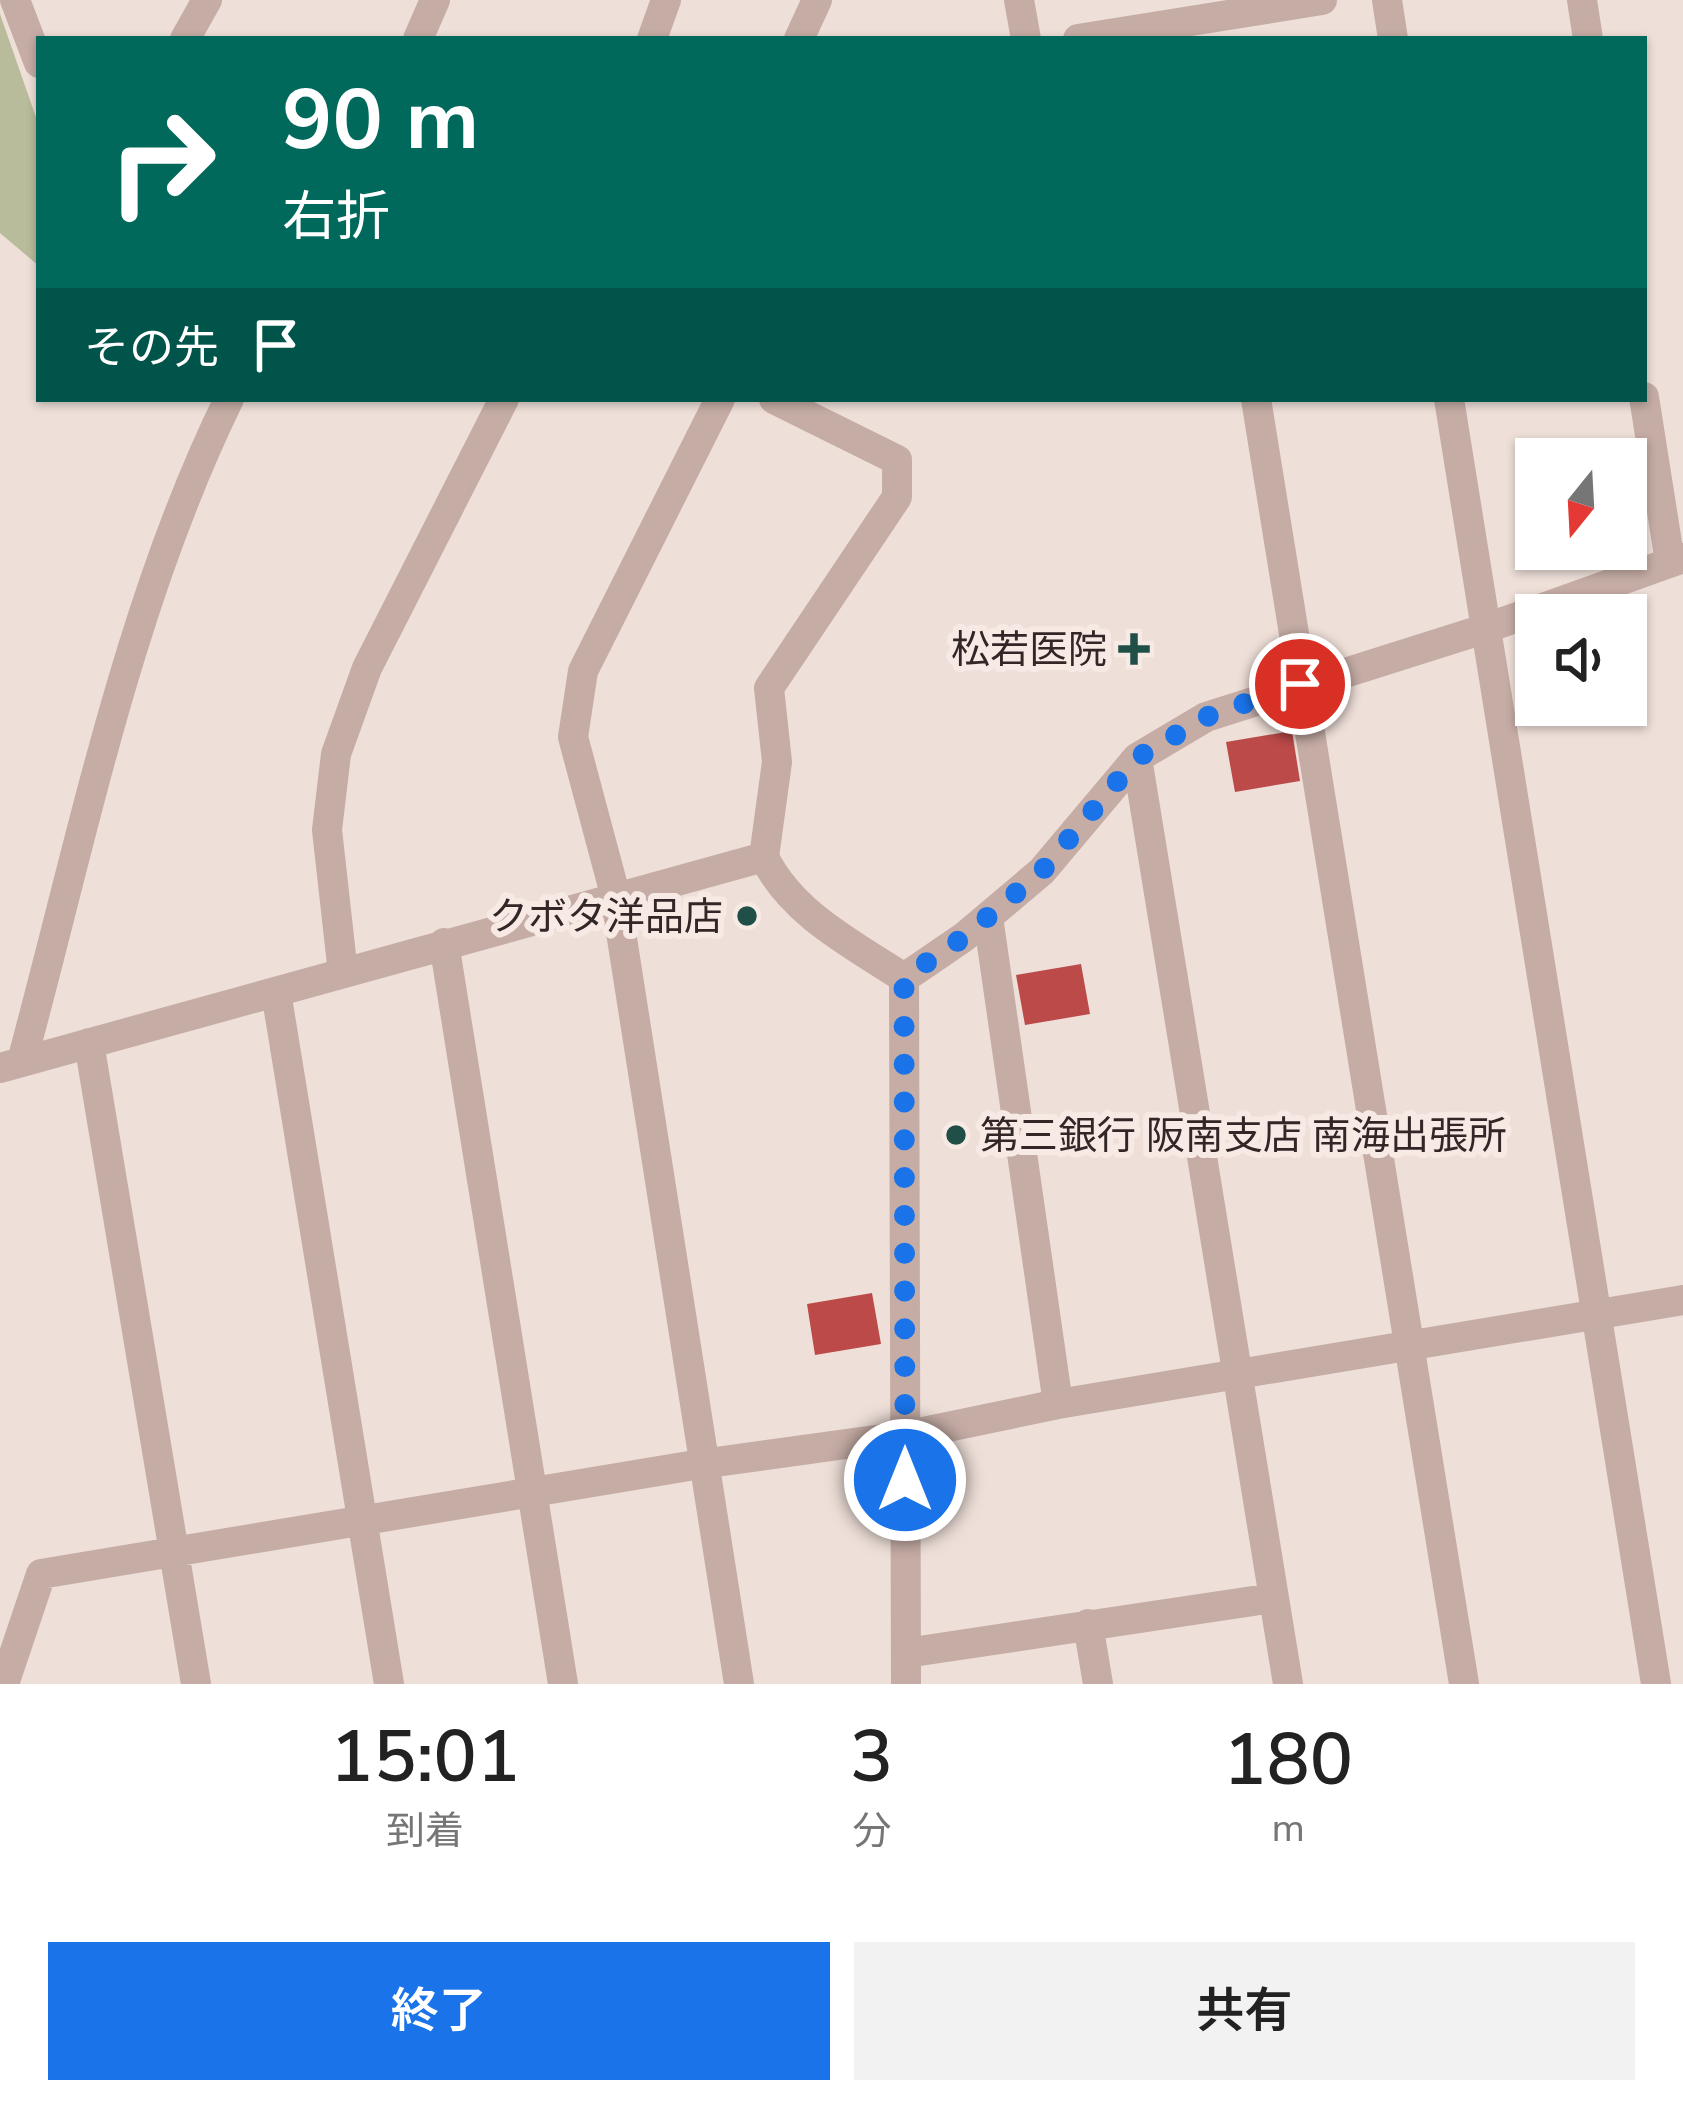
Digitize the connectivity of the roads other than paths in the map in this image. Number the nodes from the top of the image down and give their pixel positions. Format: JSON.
{"nodes":[{"id":1,"x":16,"y":0,"type":"edge"},
{"id":2,"x":207,"y":0,"type":"edge"},
{"id":3,"x":435,"y":0,"type":"edge"},
{"id":4,"x":666,"y":0,"type":"edge"},
{"id":5,"x":817,"y":0,"type":"edge"},
{"id":6,"x":1019,"y":0,"type":"edge"},
{"id":7,"x":1322,"y":0,"type":"edge"},
{"id":8,"x":1387,"y":0,"type":"edge"},
{"id":9,"x":1582,"y":0,"type":"edge"},
{"id":10,"x":1195,"y":20,"type":"edge"},
{"id":11,"x":187,"y":36,"type":"edge"},
{"id":12,"x":419,"y":36,"type":"edge"},
{"id":13,"x":653,"y":36,"type":"edge"},
{"id":14,"x":800,"y":36,"type":"edge"},
{"id":15,"x":1025,"y":36,"type":"edge"},
{"id":16,"x":1096,"y":36,"type":"edge"},
{"id":17,"x":1393,"y":36,"type":"edge"},
{"id":18,"x":1588,"y":36,"type":"edge"},
{"id":19,"x":36,"y":55,"type":"edge"},
{"id":20,"x":228,"y":402,"type":"edge"},
{"id":21,"x":502,"y":402,"type":"edge"},
{"id":22,"x":718,"y":402,"type":"edge"},
{"id":23,"x":780,"y":402,"type":"edge"},
{"id":24,"x":1256,"y":402,"type":"edge"},
{"id":25,"x":1449,"y":402,"type":"edge"},
{"id":26,"x":1645,"y":402,"type":"edge"},
{"id":27,"x":1676,"y":560,"type":"edge"},
{"id":28,"x":1484,"y":628,"type":"junction"},
{"id":29,"x":1300,"y":684,"type":"junction"},
{"id":30,"x":1137,"y":758,"type":"junction"},
{"id":31,"x":764,"y":856,"type":"junction"},
{"id":32,"x":615,"y":894,"type":"junction"},
{"id":33,"x":988,"y":916,"type":"junction"},
{"id":34,"x":444,"y":944,"type":"junction"},
{"id":35,"x":343,"y":973,"type":"junction"},
{"id":36,"x":904,"y":978,"type":"junction"},
{"id":37,"x":276,"y":992,"type":"junction"},
{"id":38,"x":89,"y":1043,"type":"junction"},
{"id":39,"x":11,"y":1064,"type":"edge"},
{"id":40,"x":1683,"y":1300,"type":"edge"},
{"id":41,"x":1595,"y":1314,"type":"junction"},
{"id":42,"x":1413,"y":1346,"type":"junction"},
{"id":43,"x":1236,"y":1377,"type":"junction"},
{"id":44,"x":1058,"y":1404,"type":"junction"},
{"id":45,"x":904,"y":1436,"type":"junction"},
{"id":46,"x":701,"y":1464,"type":"junction"},
{"id":47,"x":533,"y":1492,"type":"junction"},
{"id":48,"x":365,"y":1521,"type":"junction"},
{"id":49,"x":175,"y":1551,"type":"junction"},
{"id":50,"x":1273,"y":1598,"type":"junction"},
{"id":51,"x":1088,"y":1624,"type":"junction"},
{"id":52,"x":906,"y":1669,"type":"edge"},
{"id":53,"x":4,"y":1684,"type":"edge"},
{"id":54,"x":196,"y":1684,"type":"edge"},
{"id":55,"x":389,"y":1684,"type":"edge"},
{"id":56,"x":562,"y":1684,"type":"edge"},
{"id":57,"x":739,"y":1684,"type":"edge"},
{"id":58,"x":1098,"y":1684,"type":"edge"},
{"id":59,"x":1288,"y":1684,"type":"edge"},
{"id":60,"x":1465,"y":1684,"type":"edge"},
{"id":61,"x":1656,"y":1684,"type":"edge"}],
"edges":[{"from":1,"to":19,"type":"street"},
{"from":2,"to":11,"type":"street"},
{"from":3,"to":12,"type":"street"},
{"from":4,"to":13,"type":"street"},
{"from":5,"to":14,"type":"street"},
{"from":6,"to":15,"type":"street"},
{"from":7,"to":10,"type":"street"},
{"from":8,"to":17,"type":"street"},
{"from":9,"to":18,"type":"street"},
{"from":10,"to":16,"type":"street"},
{"from":20,"to":39,"type":"street"},
{"from":21,"to":35,"type":"street"},
{"from":22,"to":32,"type":"street"},
{"from":23,"to":31,"type":"street"},
{"from":24,"to":29,"type":"street"},
{"from":25,"to":28,"type":"street"},
{"from":26,"to":27,"type":"street"},
{"from":27,"to":28,"type":"street"},
{"from":28,"to":29,"type":"street"},
{"from":28,"to":41,"type":"street"},
{"from":29,"to":30,"type":"street"},
{"from":29,"to":42,"type":"street"},
{"from":30,"to":33,"type":"street"},
{"from":30,"to":43,"type":"street"},
{"from":31,"to":32,"type":"street"},
{"from":31,"to":36,"type":"street"},
{"from":32,"to":34,"type":"street"},
{"from":32,"to":46,"type":"street"},
{"from":33,"to":36,"type":"street"},
{"from":33,"to":44,"type":"street"},
{"from":34,"to":35,"type":"street"},
{"from":34,"to":47,"type":"street"},
{"from":35,"to":37,"type":"street"},
{"from":36,"to":45,"type":"street"},
{"from":37,"to":38,"type":"street"},
{"from":37,"to":48,"type":"street"},
{"from":38,"to":39,"type":"street"},
{"from":38,"to":49,"type":"street"},
{"from":40,"to":41,"type":"street"},
{"from":41,"to":42,"type":"street"},
{"from":41,"to":61,"type":"street"},
{"from":42,"to":43,"type":"street"},
{"from":42,"to":60,"type":"street"},
{"from":43,"to":44,"type":"street"},
{"from":43,"to":50,"type":"street"},
{"from":44,"to":45,"type":"street"},
{"from":45,"to":46,"type":"street"},
{"from":45,"to":52,"type":"street"},
{"from":46,"to":47,"type":"street"},
{"from":46,"to":57,"type":"street"},
{"from":47,"to":48,"type":"street"},
{"from":47,"to":56,"type":"street"},
{"from":48,"to":49,"type":"street"},
{"from":48,"to":55,"type":"street"},
{"from":49,"to":53,"type":"street"},
{"from":49,"to":54,"type":"street"},
{"from":50,"to":51,"type":"street"},
{"from":50,"to":59,"type":"street"},
{"from":51,"to":52,"type":"street"},
{"from":51,"to":58,"type":"street"}]}
